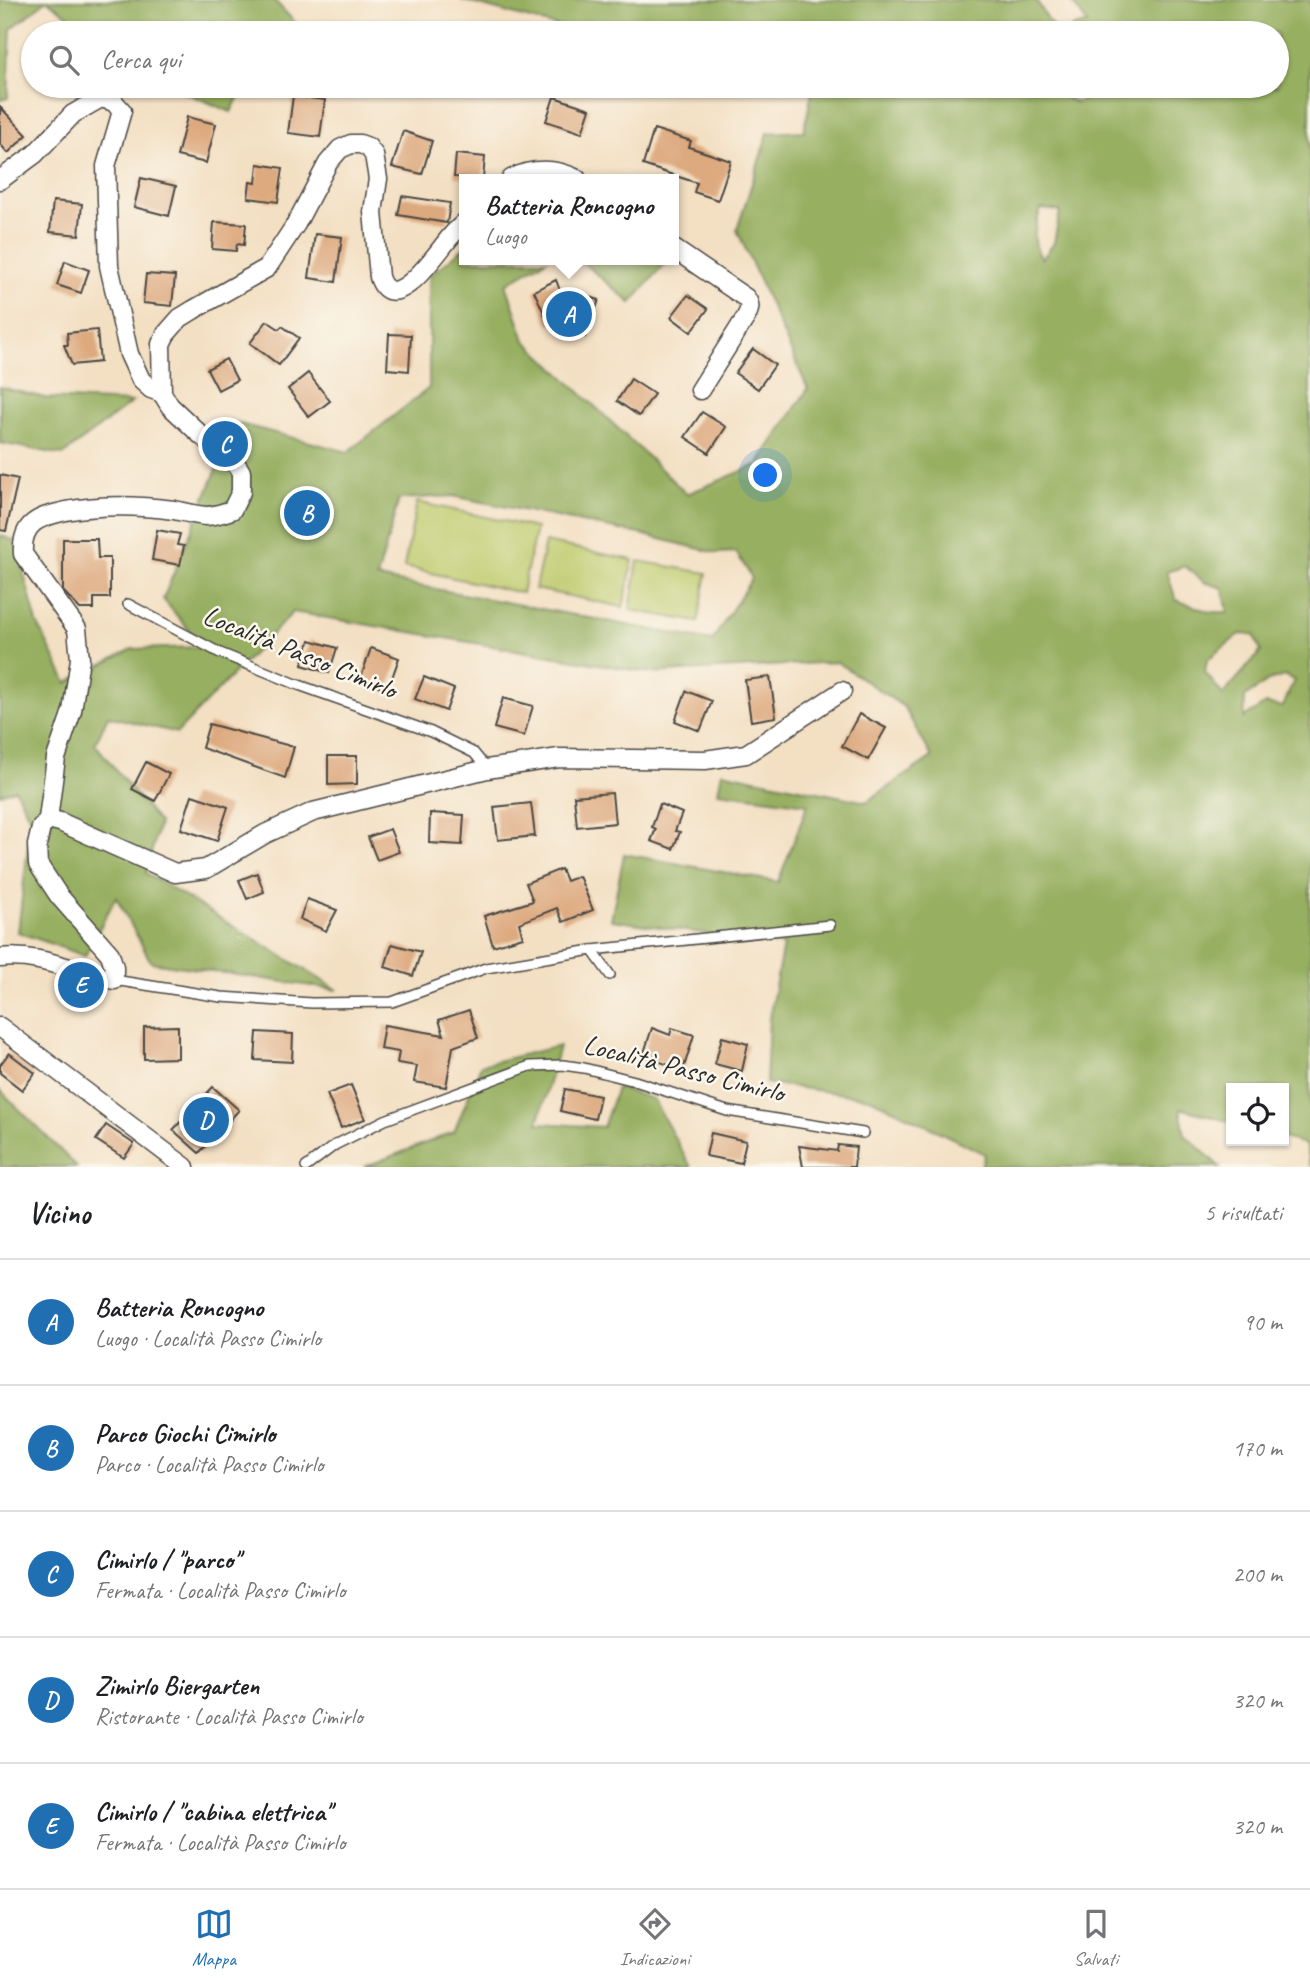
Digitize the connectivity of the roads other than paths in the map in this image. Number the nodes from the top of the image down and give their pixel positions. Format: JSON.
{"nodes":[{"id":1,"x":522,"y":174,"type":"edge"},
{"id":2,"x":560,"y":174,"type":"edge"},
{"id":3,"x":0,"y":180,"type":"edge"},
{"id":4,"x":459,"y":228,"type":"edge"},
{"id":5,"x":679,"y":252,"type":"edge"},
{"id":6,"x":700,"y":390,"type":"dead end"},
{"id":7,"x":162,"y":393,"type":"junction"},
{"id":8,"x":128,"y":604,"type":"dead end"},
{"id":9,"x":842,"y":691,"type":"dead end"},
{"id":10,"x":487,"y":769,"type":"junction"},
{"id":11,"x":48,"y":819,"type":"junction"},
{"id":12,"x":830,"y":925,"type":"dead end"},
{"id":13,"x":592,"y":950,"type":"junction"},
{"id":14,"x":0,"y":958,"type":"edge"},
{"id":15,"x":610,"y":975,"type":"dead end"},
{"id":16,"x":114,"y":980,"type":"junction"},
{"id":17,"x":0,"y":1027,"type":"edge"},
{"id":18,"x":863,"y":1133,"type":"dead end"},
{"id":19,"x":185,"y":1167,"type":"edge"},
{"id":20,"x":306,"y":1167,"type":"edge"}],
"edges":[{"from":1,"to":2,"type":"street"},
{"from":3,"to":7,"type":"street"},
{"from":4,"to":7,"type":"street"},
{"from":5,"to":6,"type":"street"},
{"from":7,"to":11,"type":"street"},
{"from":8,"to":10,"type":"lane","name":"Località Passo Cimirlo"},
{"from":9,"to":10,"type":"street"},
{"from":10,"to":11,"type":"street"},
{"from":11,"to":16,"type":"street"},
{"from":12,"to":13,"type":"lane"},
{"from":13,"to":15,"type":"lane"},
{"from":13,"to":16,"type":"lane"},
{"from":14,"to":16,"type":"street"},
{"from":17,"to":19,"type":"street"},
{"from":18,"to":20,"type":"lane","name":"Località Passo Cimirlo"}]}
